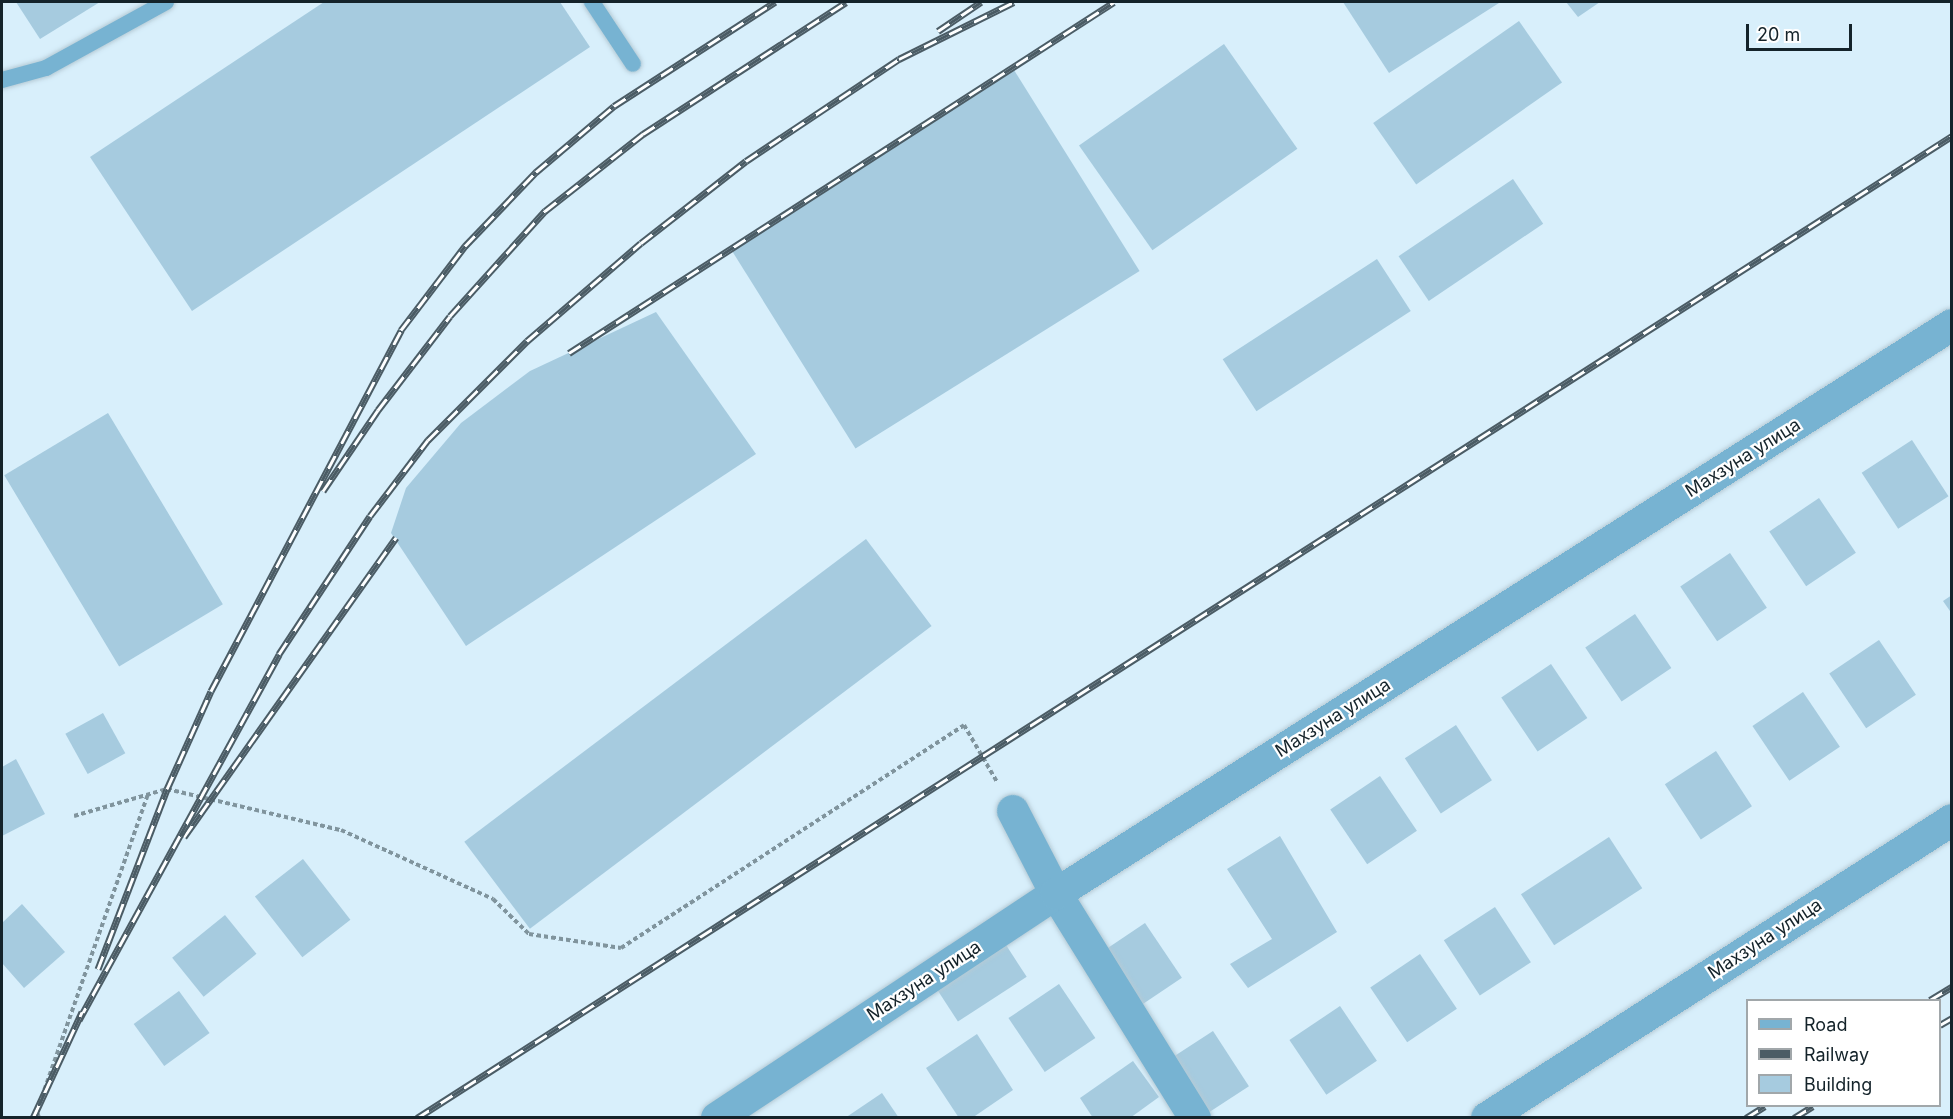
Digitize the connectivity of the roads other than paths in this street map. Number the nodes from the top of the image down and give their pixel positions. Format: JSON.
{"nodes":[{"id":1,"x":166,"y":2,"type":"edge"},
{"id":2,"x":592,"y":2,"type":"edge"},
{"id":3,"x":633,"y":64,"type":"dead end"},
{"id":4,"x":2,"y":80,"type":"edge"},
{"id":5,"x":1952,"y":324,"type":"edge"},
{"id":6,"x":1013,"y":811,"type":"road end"},
{"id":7,"x":1952,"y":819,"type":"edge"},
{"id":8,"x":1056,"y":894,"type":"junction"},
{"id":9,"x":717,"y":1118,"type":"edge"},
{"id":10,"x":1195,"y":1118,"type":"edge"},
{"id":11,"x":1487,"y":1118,"type":"edge"}],
"edges":[{"from":1,"to":4,"type":"lane"},
{"from":2,"to":3,"type":"lane"},
{"from":5,"to":8,"type":"street","name":"Махзуна улица"},
{"from":6,"to":8,"type":"street"},
{"from":7,"to":11,"type":"street","name":"Махзуна улица"},
{"from":8,"to":9,"type":"street","name":"Махзуна улица"},
{"from":8,"to":10,"type":"street"}]}
